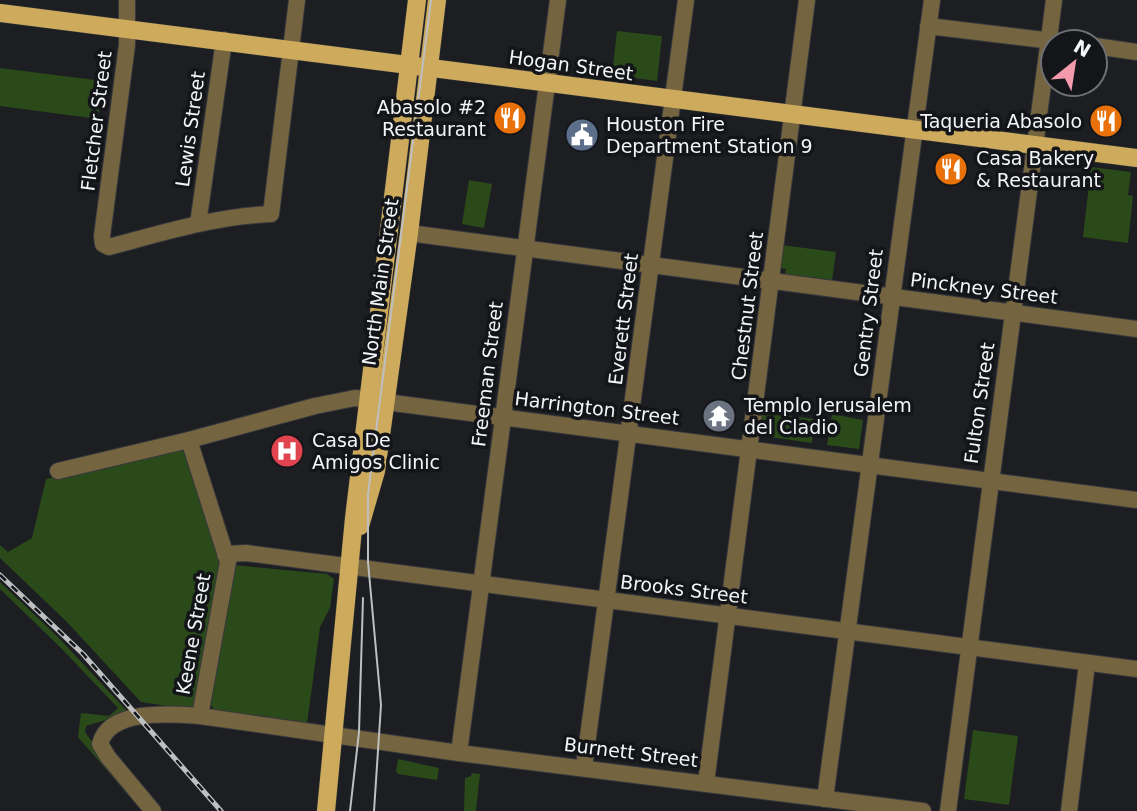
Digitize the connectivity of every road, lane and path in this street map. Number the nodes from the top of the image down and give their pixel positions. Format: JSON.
{"nodes":[{"id":1,"x":127,"y":0,"type":"edge"},
{"id":2,"x":297,"y":0,"type":"edge"},
{"id":3,"x":417,"y":0,"type":"edge"},
{"id":4,"x":437,"y":0,"type":"edge"},
{"id":5,"x":558,"y":0,"type":"edge"},
{"id":6,"x":686,"y":0,"type":"edge"},
{"id":7,"x":807,"y":0,"type":"edge"},
{"id":8,"x":932,"y":0,"type":"edge"},
{"id":9,"x":1054,"y":0,"type":"edge"},
{"id":10,"x":0,"y":13,"type":"edge"},
{"id":11,"x":928,"y":26,"type":"junction"},
{"id":12,"x":127,"y":27,"type":"junction"},
{"id":13,"x":1055,"y":28,"type":"edge"},
{"id":14,"x":1039,"y":39,"type":"edge"},
{"id":15,"x":224,"y":40,"type":"junction"},
{"id":16,"x":1109,"y":48,"type":"edge"},
{"id":17,"x":292,"y":49,"type":"junction"},
{"id":18,"x":1137,"y":52,"type":"edge"},
{"id":19,"x":409,"y":65,"type":"junction"},
{"id":20,"x":429,"y":67,"type":"junction"},
{"id":21,"x":546,"y":83,"type":"junction"},
{"id":22,"x":1043,"y":98,"type":"edge"},
{"id":23,"x":672,"y":99,"type":"junction"},
{"id":24,"x":793,"y":114,"type":"junction"},
{"id":25,"x":913,"y":129,"type":"junction"},
{"id":26,"x":1034,"y":145,"type":"junction"},
{"id":27,"x":1137,"y":158,"type":"edge"},
{"id":28,"x":198,"y":224,"type":"junction"},
{"id":29,"x":409,"y":233,"type":"junction"},
{"id":30,"x":524,"y":248,"type":"junction"},
{"id":31,"x":651,"y":265,"type":"junction"},
{"id":32,"x":772,"y":281,"type":"junction"},
{"id":33,"x":892,"y":297,"type":"junction"},
{"id":34,"x":1013,"y":313,"type":"junction"},
{"id":35,"x":1137,"y":329,"type":"edge"},
{"id":36,"x":376,"y":400,"type":"junction"},
{"id":37,"x":503,"y":416,"type":"junction"},
{"id":38,"x":629,"y":433,"type":"junction"},
{"id":39,"x":189,"y":440,"type":"junction"},
{"id":40,"x":750,"y":449,"type":"junction"},
{"id":41,"x":870,"y":464,"type":"junction"},
{"id":42,"x":58,"y":471,"type":"dead end"},
{"id":43,"x":990,"y":480,"type":"junction"},
{"id":44,"x":1137,"y":500,"type":"edge"},
{"id":45,"x":225,"y":554,"type":"junction"},
{"id":46,"x":350,"y":567,"type":"junction"},
{"id":47,"x":482,"y":584,"type":"junction"},
{"id":48,"x":606,"y":600,"type":"junction"},
{"id":49,"x":728,"y":616,"type":"junction"},
{"id":50,"x":846,"y":630,"type":"junction"},
{"id":51,"x":969,"y":647,"type":"junction"},
{"id":52,"x":1087,"y":664,"type":"junction"},
{"id":53,"x":1137,"y":670,"type":"edge"},
{"id":54,"x":200,"y":716,"type":"junction"},
{"id":55,"x":333,"y":735,"type":"junction"},
{"id":56,"x":459,"y":752,"type":"junction"},
{"id":57,"x":584,"y":767,"type":"junction"},
{"id":58,"x":706,"y":783,"type":"junction"},
{"id":59,"x":825,"y":799,"type":"junction"},
{"id":60,"x":153,"y":811,"type":"edge"},
{"id":61,"x":326,"y":811,"type":"edge"},
{"id":62,"x":923,"y":811,"type":"edge"},
{"id":63,"x":948,"y":811,"type":"edge"},
{"id":64,"x":1069,"y":811,"type":"edge"}],
"edges":[{"from":1,"to":12,"type":"street","name":"Fletcher Street"},
{"from":2,"to":17,"type":"street"},
{"from":3,"to":19,"type":"main road","name":"North Main Street"},
{"from":4,"to":20,"type":"main road","name":"North Main Street"},
{"from":5,"to":21,"type":"street","name":"Freeman Street"},
{"from":6,"to":23,"type":"street","name":"Everett Street"},
{"from":7,"to":24,"type":"street","name":"Chestnut Street"},
{"from":8,"to":11,"type":"street","name":"Gentry Street"},
{"from":9,"to":13,"type":"street","name":"Fulton Street"},
{"from":10,"to":12,"type":"main road","name":"Hogan Street"},
{"from":11,"to":14,"type":"street"},
{"from":11,"to":25,"type":"street","name":"Gentry Street"},
{"from":12,"to":15,"type":"main road","name":"Hogan Street"},
{"from":12,"to":28,"type":"street","name":"Fletcher Street"},
{"from":15,"to":17,"type":"main road","name":"Hogan Street"},
{"from":15,"to":28,"type":"street","name":"Lewis Street"},
{"from":16,"to":18,"type":"street"},
{"from":17,"to":19,"type":"main road","name":"Hogan Street"},
{"from":17,"to":28,"type":"street"},
{"from":19,"to":20,"type":"main road","name":"Hogan Street"},
{"from":19,"to":36,"type":"main road","name":"North Main Street"},
{"from":20,"to":21,"type":"main road","name":"Hogan Street"},
{"from":20,"to":29,"type":"main road","name":"North Main Street"},
{"from":21,"to":23,"type":"main road","name":"Hogan Street"},
{"from":21,"to":30,"type":"street","name":"Freeman Street"},
{"from":22,"to":26,"type":"street","name":"Fulton Street"},
{"from":23,"to":24,"type":"main road","name":"Hogan Street"},
{"from":23,"to":31,"type":"street","name":"Everett Street"},
{"from":24,"to":25,"type":"main road","name":"Hogan Street"},
{"from":24,"to":32,"type":"street","name":"Chestnut Street"},
{"from":25,"to":26,"type":"main road","name":"Hogan Street"},
{"from":25,"to":33,"type":"street","name":"Gentry Street"},
{"from":26,"to":27,"type":"main road","name":"Hogan Street"},
{"from":26,"to":34,"type":"street","name":"Fulton Street"},
{"from":29,"to":30,"type":"street","name":"Pinckney Street"},
{"from":29,"to":36,"type":"main road","name":"North Main Street"},
{"from":30,"to":31,"type":"street","name":"Pinckney Street"},
{"from":30,"to":37,"type":"street","name":"Freeman Street"},
{"from":31,"to":32,"type":"street","name":"Pinckney Street"},
{"from":31,"to":38,"type":"street","name":"Everett Street"},
{"from":32,"to":33,"type":"street","name":"Pinckney Street"},
{"from":32,"to":40,"type":"street","name":"Chestnut Street"},
{"from":33,"to":34,"type":"street","name":"Pinckney Street"},
{"from":33,"to":41,"type":"street","name":"Gentry Street"},
{"from":34,"to":35,"type":"street","name":"Pinckney Street"},
{"from":34,"to":43,"type":"street","name":"Fulton Street"},
{"from":36,"to":37,"type":"street","name":"Harrington Street"},
{"from":36,"to":39,"type":"street","name":"Harrington Street"},
{"from":36,"to":46,"type":"main road","name":"North Main Street"},
{"from":37,"to":38,"type":"street","name":"Harrington Street"},
{"from":37,"to":47,"type":"street","name":"Freeman Street"},
{"from":38,"to":40,"type":"street","name":"Harrington Street"},
{"from":38,"to":48,"type":"street","name":"Everett Street"},
{"from":39,"to":42,"type":"street","name":"Harrington Street"},
{"from":39,"to":45,"type":"street","name":"Keene Street"},
{"from":40,"to":41,"type":"street","name":"Harrington Street"},
{"from":40,"to":49,"type":"street","name":"Chestnut Street"},
{"from":41,"to":43,"type":"street","name":"Harrington Street"},
{"from":41,"to":50,"type":"street","name":"Gentry Street"},
{"from":43,"to":44,"type":"street","name":"Harrington Street"},
{"from":43,"to":51,"type":"street","name":"Fulton Street"},
{"from":45,"to":46,"type":"street","name":"Brooks Street"},
{"from":45,"to":54,"type":"street","name":"Keene Street"},
{"from":46,"to":47,"type":"street","name":"Brooks Street"},
{"from":46,"to":55,"type":"main road","name":"North Main Street"},
{"from":47,"to":48,"type":"street","name":"Brooks Street"},
{"from":47,"to":56,"type":"street","name":"Freeman Street"},
{"from":48,"to":49,"type":"street","name":"Brooks Street"},
{"from":48,"to":57,"type":"street","name":"Everett Street"},
{"from":49,"to":50,"type":"street","name":"Brooks Street"},
{"from":49,"to":58,"type":"street","name":"Chestnut Street"},
{"from":50,"to":51,"type":"street","name":"Brooks Street"},
{"from":50,"to":59,"type":"street","name":"Gentry Street"},
{"from":51,"to":52,"type":"street","name":"Brooks Street"},
{"from":51,"to":63,"type":"street","name":"Fulton Street"},
{"from":52,"to":53,"type":"street","name":"Brooks Street"},
{"from":52,"to":64,"type":"street"},
{"from":54,"to":55,"type":"street","name":"Burnett Street"},
{"from":54,"to":60,"type":"street","name":"Burnett Street"},
{"from":55,"to":56,"type":"street","name":"Burnett Street"},
{"from":55,"to":61,"type":"main road","name":"North Main Street"},
{"from":56,"to":57,"type":"street","name":"Burnett Street"},
{"from":57,"to":58,"type":"street","name":"Burnett Street"},
{"from":58,"to":59,"type":"street","name":"Burnett Street"},
{"from":59,"to":62,"type":"street","name":"Burnett Street"}]}
